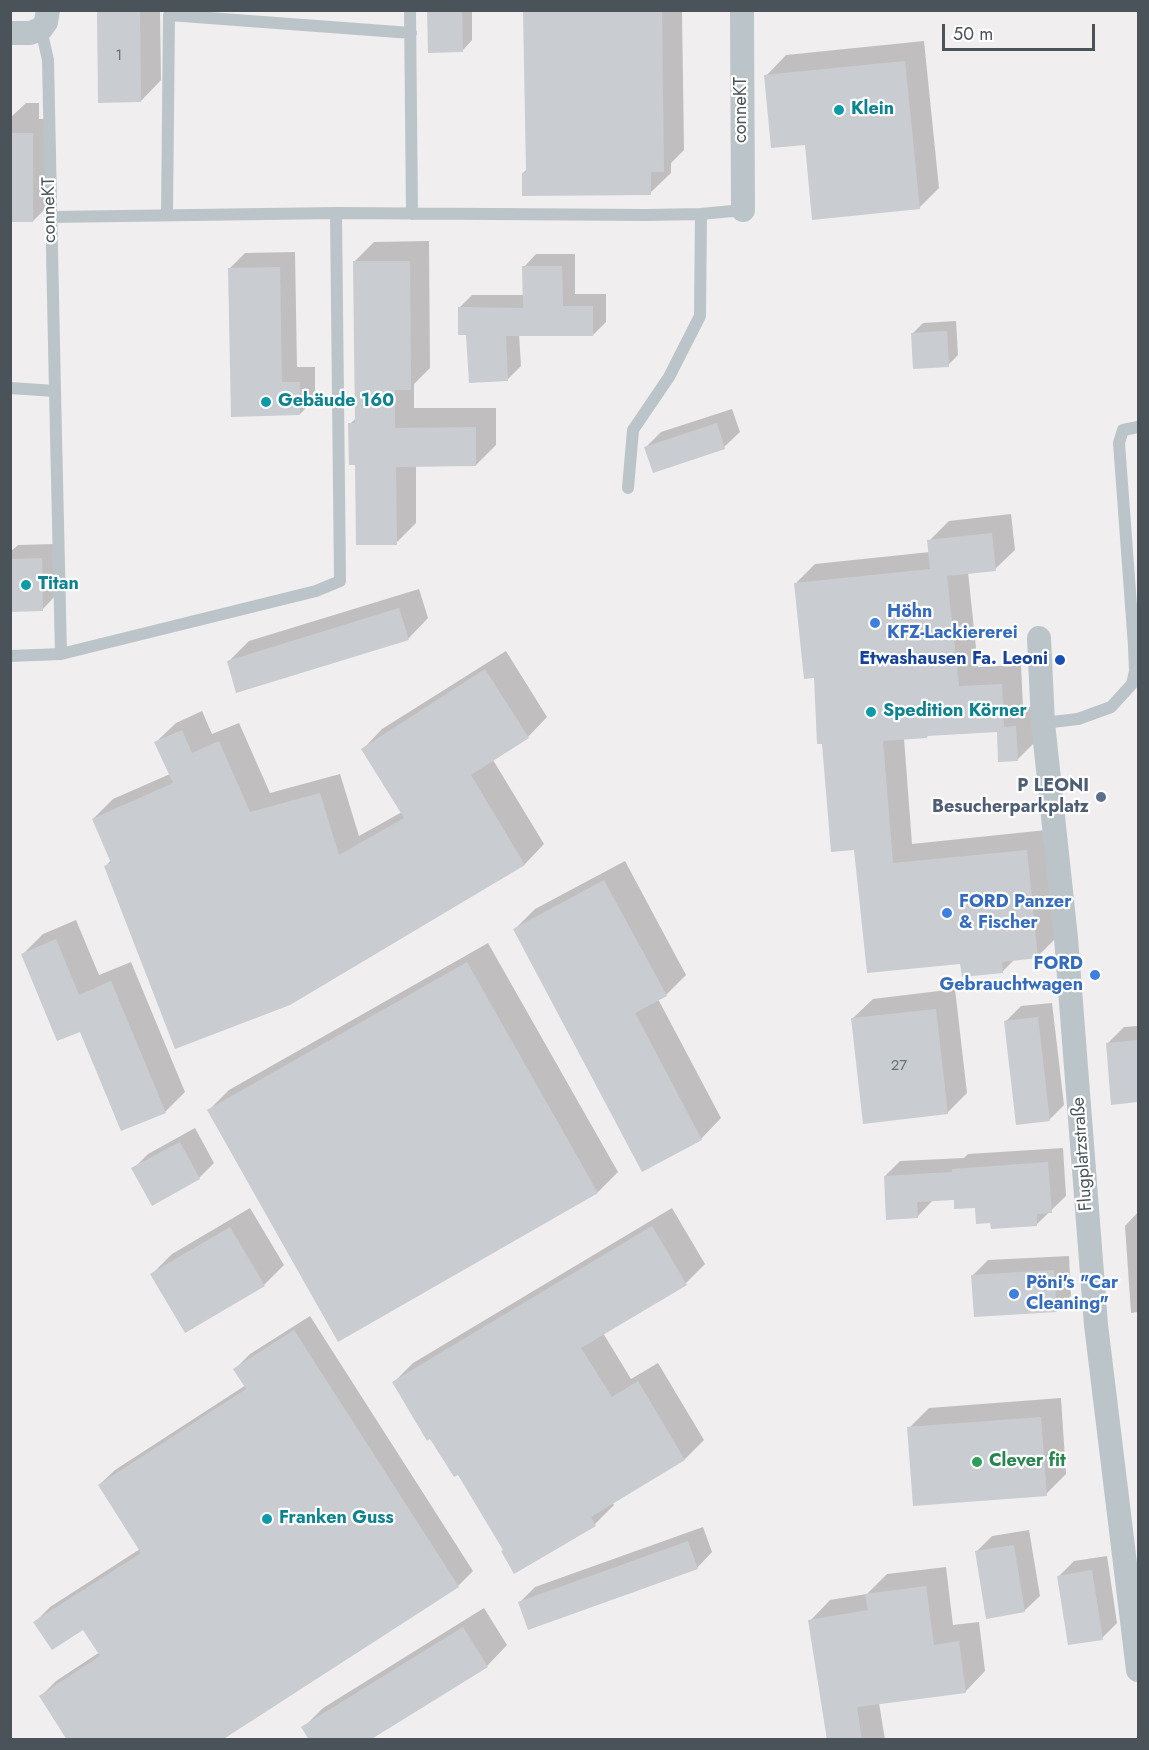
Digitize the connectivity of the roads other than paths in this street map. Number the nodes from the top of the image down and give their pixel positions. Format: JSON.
{"nodes":[{"id":1,"x":410,"y":10,"type":"edge"},
{"id":2,"x":742,"y":10,"type":"edge"},
{"id":3,"x":46,"y":15,"type":"edge"},
{"id":4,"x":10,"y":33,"type":"edge"},
{"id":5,"x":411,"y":33,"type":"junction"},
{"id":6,"x":743,"y":210,"type":"joint"},
{"id":7,"x":336,"y":213,"type":"junction"},
{"id":8,"x":411,"y":214,"type":"junction"},
{"id":9,"x":701,"y":214,"type":"junction"},
{"id":10,"x":167,"y":215,"type":"junction"},
{"id":11,"x":51,"y":217,"type":"junction"},
{"id":12,"x":10,"y":388,"type":"edge"},
{"id":13,"x":54,"y":391,"type":"junction"},
{"id":14,"x":1138,"y":427,"type":"edge"},
{"id":15,"x":628,"y":488,"type":"dead end"},
{"id":16,"x":1039,"y":638,"type":"dead end"},
{"id":17,"x":60,"y":654,"type":"junction"},
{"id":18,"x":10,"y":656,"type":"edge"},
{"id":19,"x":1043,"y":723,"type":"junction"},
{"id":20,"x":1138,"y":1670,"type":"edge"}],
"edges":[{"from":1,"to":5,"type":"lane"},
{"from":2,"to":6,"type":"street","name":"conneKT"},
{"from":3,"to":4,"type":"street","name":"conneKT"},
{"from":3,"to":11,"type":"lane","name":"conneKT"},
{"from":5,"to":8,"type":"lane"},
{"from":5,"to":10,"type":"lane"},
{"from":6,"to":9,"type":"lane"},
{"from":7,"to":8,"type":"lane"},
{"from":7,"to":10,"type":"lane"},
{"from":7,"to":17,"type":"lane"},
{"from":8,"to":9,"type":"lane"},
{"from":9,"to":15,"type":"lane"},
{"from":10,"to":11,"type":"lane"},
{"from":11,"to":13,"type":"lane","name":"conneKT"},
{"from":12,"to":13,"type":"lane"},
{"from":13,"to":17,"type":"lane","name":"conneKT"},
{"from":14,"to":19,"type":"lane"},
{"from":16,"to":19,"type":"street","name":"Flugplatzstraße"},
{"from":17,"to":18,"type":"lane"},
{"from":19,"to":20,"type":"street","name":"Flugplatzstraße"}]}
